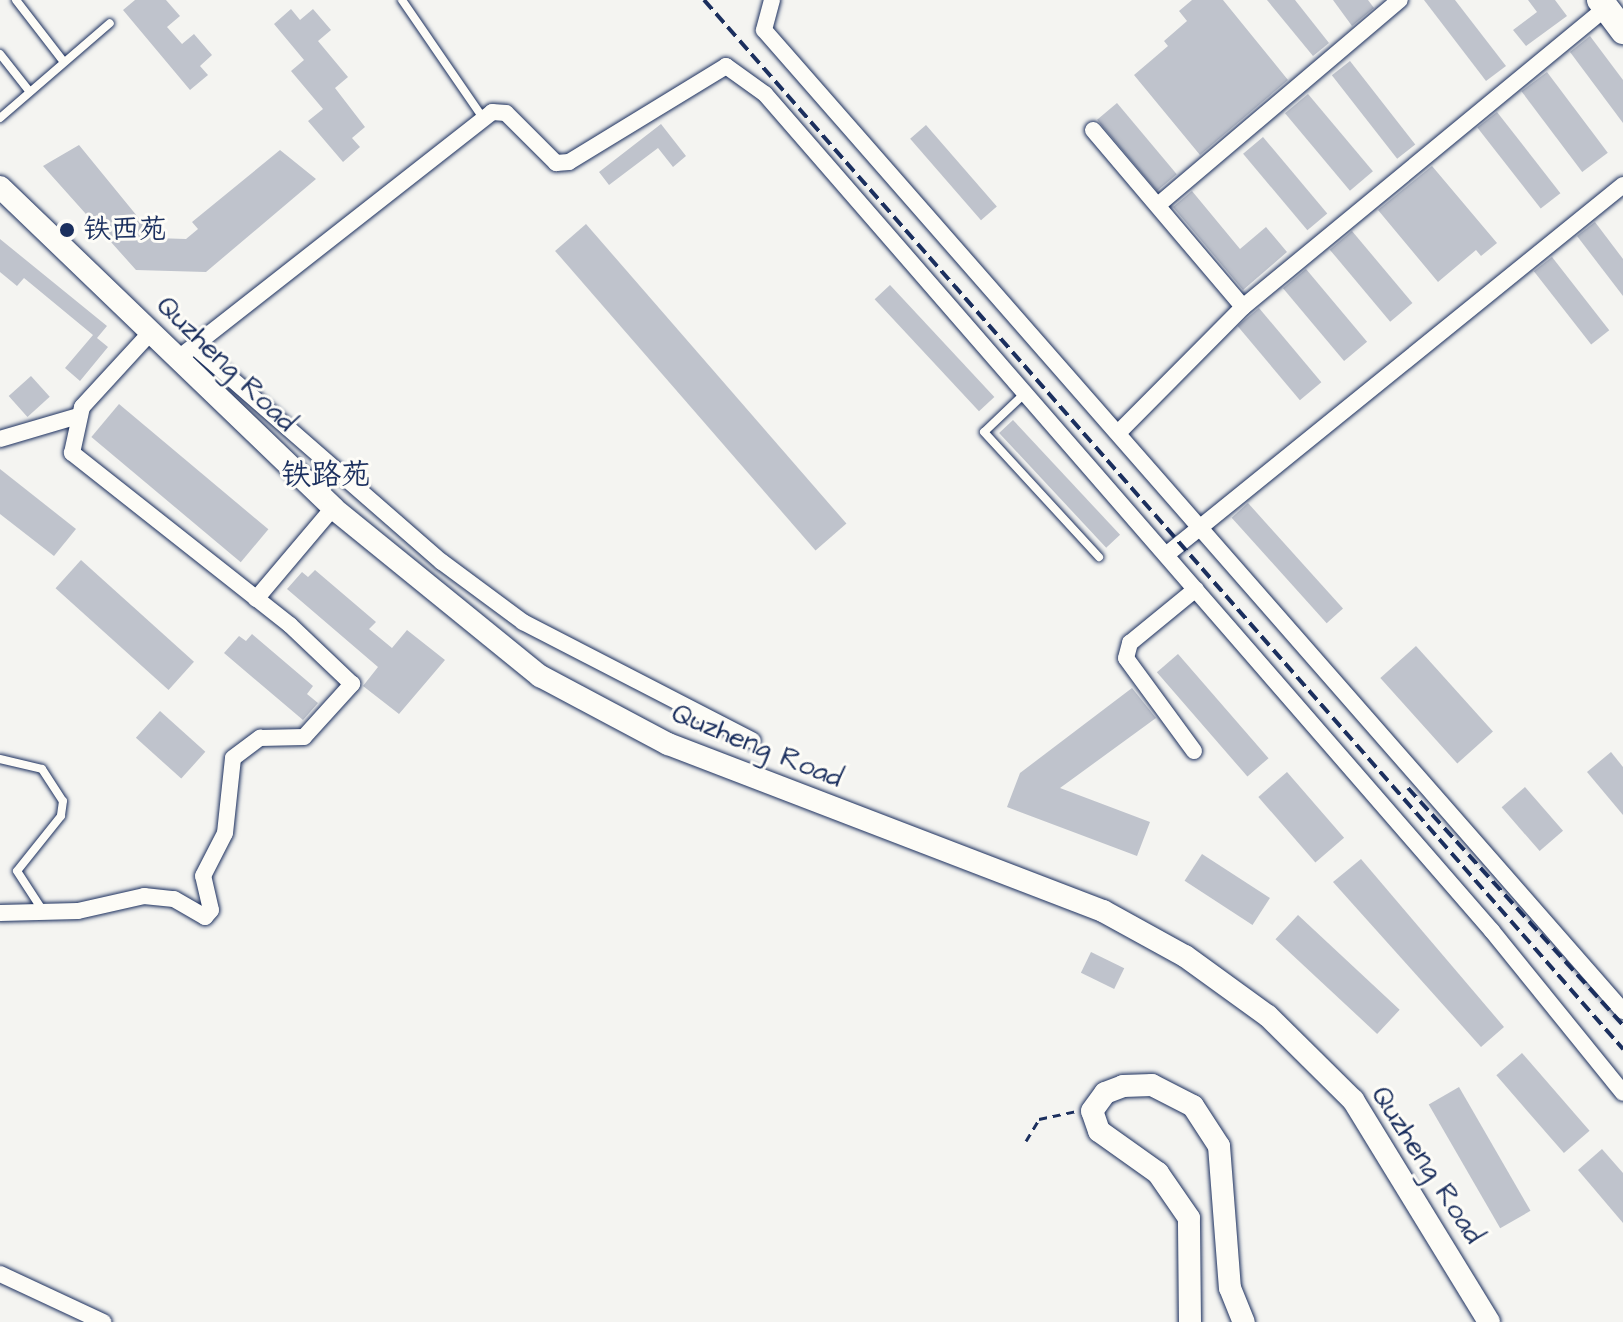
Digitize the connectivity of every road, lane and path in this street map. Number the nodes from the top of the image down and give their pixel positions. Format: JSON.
{"nodes":[{"id":1,"x":16,"y":0,"type":"edge"},
{"id":2,"x":402,"y":0,"type":"edge"},
{"id":3,"x":772,"y":0,"type":"edge"},
{"id":4,"x":1400,"y":0,"type":"edge"},
{"id":5,"x":1603,"y":4,"type":"edge"},
{"id":6,"x":110,"y":23,"type":"dead end"},
{"id":7,"x":1623,"y":31,"type":"edge"},
{"id":8,"x":0,"y":54,"type":"edge"},
{"id":9,"x":64,"y":62,"type":"junction"},
{"id":10,"x":30,"y":92,"type":"junction"},
{"id":11,"x":0,"y":118,"type":"edge"},
{"id":12,"x":484,"y":118,"type":"junction"},
{"id":13,"x":1093,"y":130,"type":"dead end"},
{"id":14,"x":1623,"y":185,"type":"edge"},
{"id":15,"x":0,"y":187,"type":"edge"},
{"id":16,"x":1158,"y":205,"type":"junction"},
{"id":17,"x":1243,"y":307,"type":"junction"},
{"id":18,"x":150,"y":333,"type":"junction"},
{"id":19,"x":194,"y":346,"type":"junction"},
{"id":20,"x":176,"y":360,"type":"junction"},
{"id":21,"x":1022,"y":396,"type":"junction"},
{"id":22,"x":78,"y":416,"type":"junction"},
{"id":23,"x":1118,"y":433,"type":"junction"},
{"id":24,"x":0,"y":439,"type":"edge"},
{"id":25,"x":333,"y":508,"type":"junction"},
{"id":26,"x":1199,"y":528,"type":"junction"},
{"id":27,"x":1166,"y":555,"type":"junction"},
{"id":28,"x":1099,"y":557,"type":"dead end"},
{"id":29,"x":1196,"y":589,"type":"junction"},
{"id":30,"x":256,"y":599,"type":"junction"},
{"id":31,"x":752,"y":740,"type":"dead end"},
{"id":32,"x":1194,"y":751,"type":"dead end"},
{"id":33,"x":0,"y":759,"type":"edge"},
{"id":34,"x":44,"y":911,"type":"junction"},
{"id":35,"x":0,"y":913,"type":"edge"},
{"id":36,"x":1623,"y":1011,"type":"edge"},
{"id":37,"x":1623,"y":1093,"type":"edge"},
{"id":38,"x":1092,"y":1111,"type":"junction"},
{"id":39,"x":1026,"y":1141,"type":"dead end"},
{"id":40,"x":0,"y":1274,"type":"edge"},
{"id":41,"x":103,"y":1322,"type":"edge"},
{"id":42,"x":1190,"y":1322,"type":"edge"},
{"id":43,"x":1244,"y":1322,"type":"edge"},
{"id":44,"x":1489,"y":1322,"type":"edge"}],
"edges":[{"from":1,"to":9,"type":"lane"},
{"from":2,"to":12,"type":"lane"},
{"from":3,"to":23,"type":"street"},
{"from":4,"to":16,"type":"street"},
{"from":5,"to":7,"type":"main road"},
{"from":5,"to":17,"type":"street"},
{"from":6,"to":9,"type":"lane"},
{"from":8,"to":10,"type":"lane"},
{"from":9,"to":10,"type":"lane"},
{"from":10,"to":11,"type":"lane"},
{"from":12,"to":19,"type":"street"},
{"from":12,"to":21,"type":"street"},
{"from":13,"to":16,"type":"street"},
{"from":14,"to":26,"type":"street"},
{"from":15,"to":18,"type":"main road","name":"Quzheng Road"},
{"from":16,"to":17,"type":"street"},
{"from":17,"to":23,"type":"street"},
{"from":18,"to":20,"type":"main road","name":"Quzheng Road"},
{"from":18,"to":22,"type":"street"},
{"from":19,"to":20,"type":"street"},
{"from":19,"to":31,"type":"street"},
{"from":20,"to":25,"type":"main road","name":"Quzheng Road"},
{"from":21,"to":27,"type":"street"},
{"from":21,"to":28,"type":"lane"},
{"from":22,"to":24,"type":"street"},
{"from":22,"to":30,"type":"street"},
{"from":23,"to":26,"type":"street"},
{"from":25,"to":30,"type":"street"},
{"from":25,"to":44,"type":"main road","name":"Quzheng Road"},
{"from":26,"to":27,"type":"street"},
{"from":26,"to":36,"type":"street"},
{"from":27,"to":29,"type":"street"},
{"from":29,"to":32,"type":"street"},
{"from":29,"to":37,"type":"street"},
{"from":30,"to":34,"type":"street"},
{"from":33,"to":34,"type":"lane"},
{"from":34,"to":35,"type":"street"},
{"from":38,"to":39,"type":"path"},
{"from":38,"to":42,"type":"main road"},
{"from":38,"to":43,"type":"main road"},
{"from":40,"to":41,"type":"street"}]}
